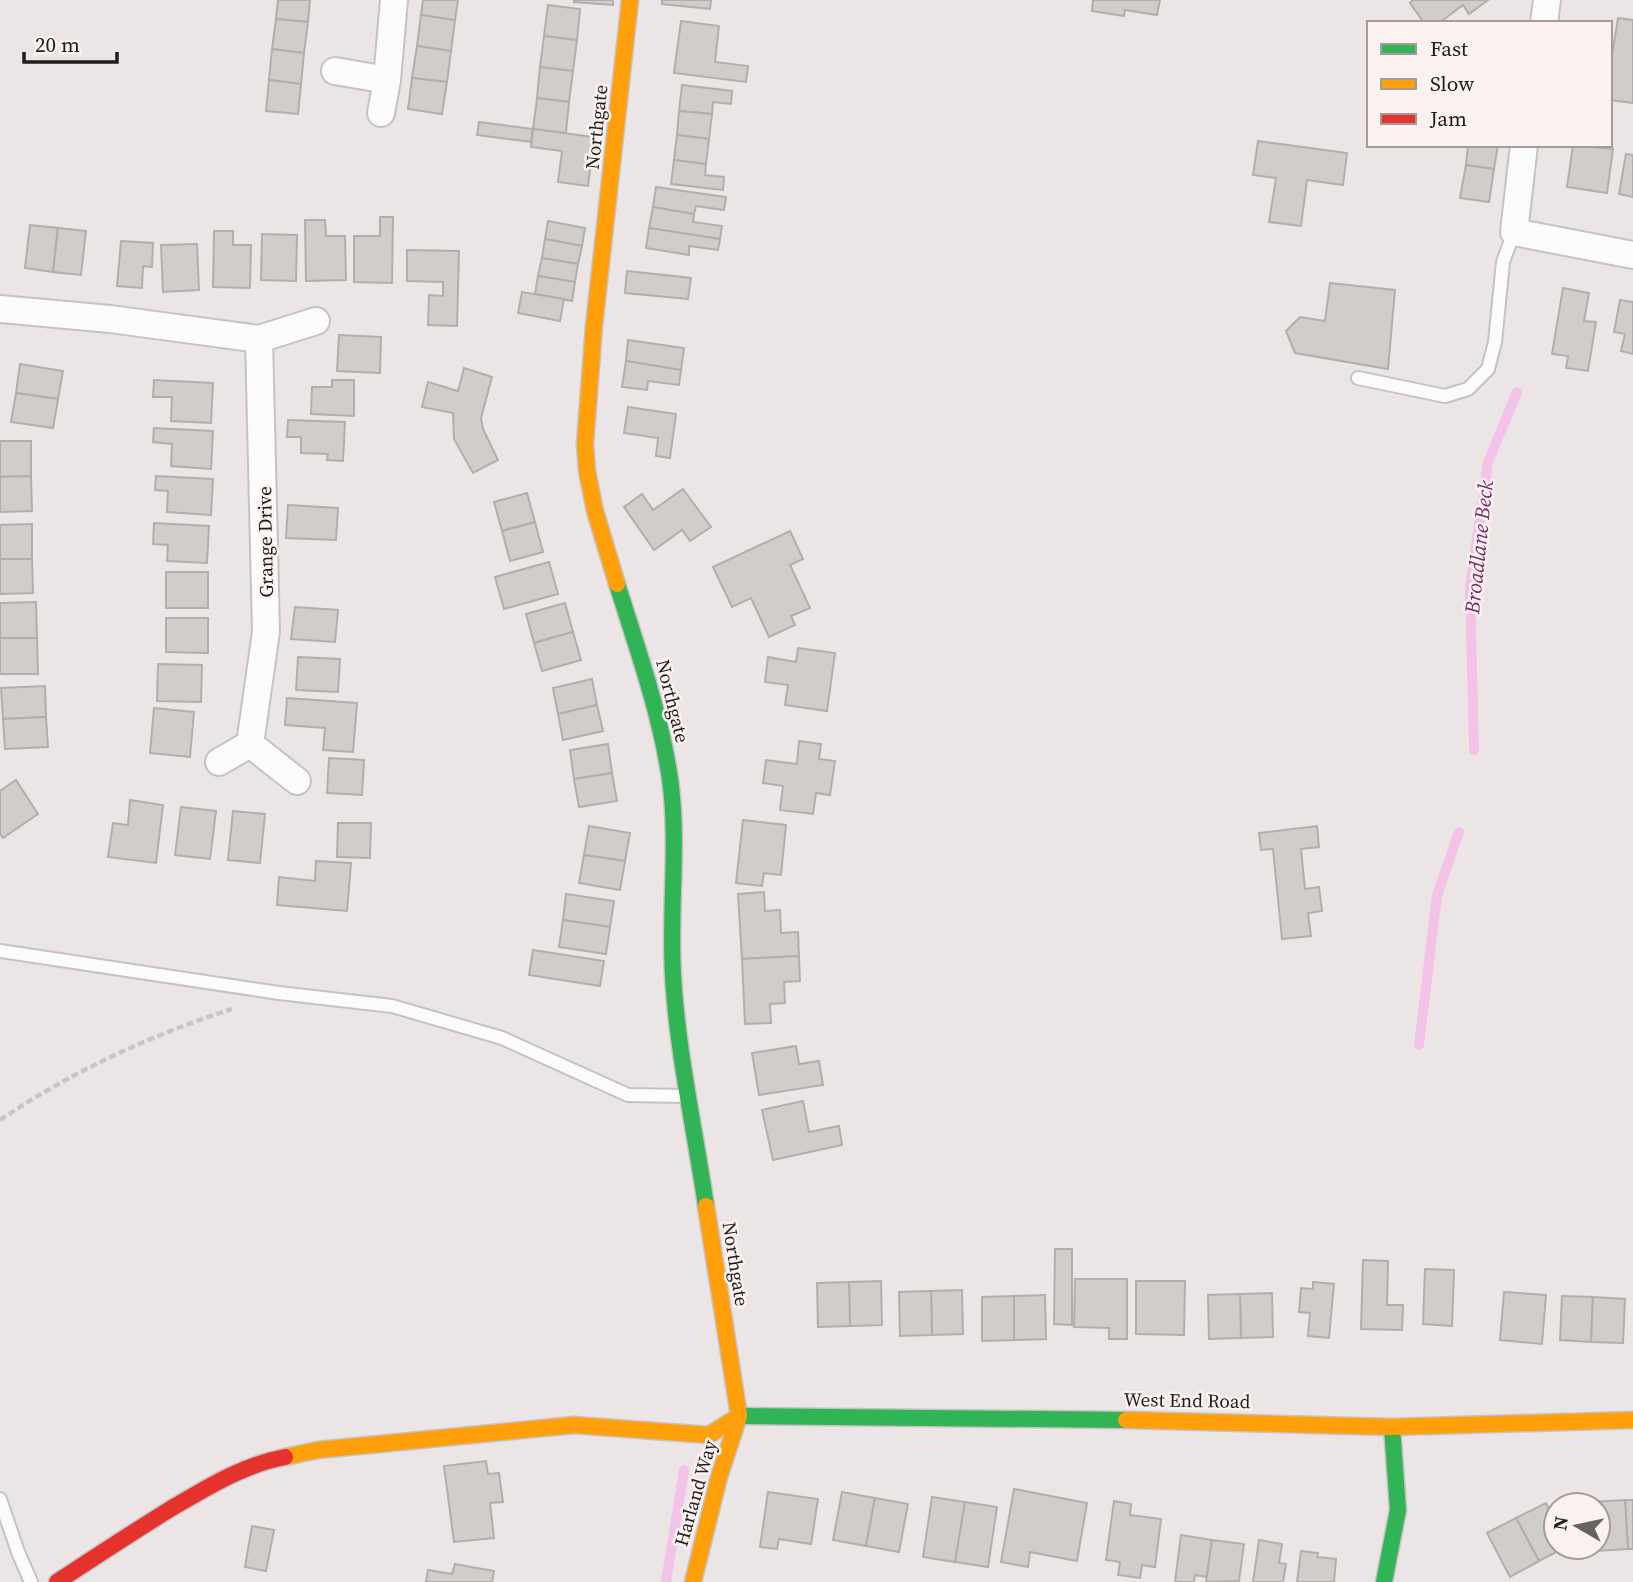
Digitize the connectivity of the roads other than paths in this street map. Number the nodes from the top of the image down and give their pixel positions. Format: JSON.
{"nodes":[{"id":1,"x":394,"y":0,"type":"edge"},
{"id":2,"x":630,"y":0,"type":"edge"},
{"id":3,"x":1547,"y":0,"type":"edge"},
{"id":4,"x":1544,"y":21,"type":"edge"},
{"id":5,"x":335,"y":71,"type":"dead end"},
{"id":6,"x":387,"y":80,"type":"junction"},
{"id":7,"x":381,"y":113,"type":"dead end"},
{"id":8,"x":1524,"y":147,"type":"edge"},
{"id":9,"x":1514,"y":232,"type":"junction"},
{"id":10,"x":1633,"y":255,"type":"edge"},
{"id":11,"x":0,"y":309,"type":"edge"},
{"id":12,"x":316,"y":321,"type":"dead end"},
{"id":13,"x":260,"y":339,"type":"junction"},
{"id":14,"x":1358,"y":378,"type":"dead end"},
{"id":15,"x":250,"y":744,"type":"junction"},
{"id":16,"x":219,"y":762,"type":"dead end"},
{"id":17,"x":297,"y":781,"type":"dead end"},
{"id":18,"x":0,"y":951,"type":"edge"},
{"id":19,"x":688,"y":1096,"type":"junction"},
{"id":20,"x":739,"y":1416,"type":"junction"},
{"id":21,"x":1633,"y":1420,"type":"edge"},
{"id":22,"x":1392,"y":1427,"type":"junction"},
{"id":23,"x":0,"y":1499,"type":"edge"},
{"id":24,"x":31,"y":1582,"type":"edge"},
{"id":25,"x":57,"y":1582,"type":"edge"},
{"id":26,"x":693,"y":1582,"type":"edge"},
{"id":27,"x":1384,"y":1582,"type":"edge"}],
"edges":[{"from":1,"to":6,"type":"street"},
{"from":2,"to":19,"type":"street","name":"Northgate"},
{"from":3,"to":4,"type":"street"},
{"from":5,"to":6,"type":"street"},
{"from":6,"to":7,"type":"street"},
{"from":8,"to":9,"type":"street"},
{"from":9,"to":10,"type":"street"},
{"from":9,"to":14,"type":"lane"},
{"from":11,"to":13,"type":"street"},
{"from":12,"to":13,"type":"street"},
{"from":13,"to":15,"type":"street","name":"Grange Drive"},
{"from":15,"to":16,"type":"street"},
{"from":15,"to":17,"type":"street"},
{"from":18,"to":19,"type":"lane"},
{"from":19,"to":20,"type":"street","name":"Northgate"},
{"from":20,"to":22,"type":"street","name":"West End Road"},
{"from":20,"to":25,"type":"street"},
{"from":20,"to":26,"type":"street","name":"Harland Way"},
{"from":21,"to":22,"type":"street","name":"West End Road"},
{"from":22,"to":27,"type":"street"},
{"from":23,"to":24,"type":"lane"}]}
